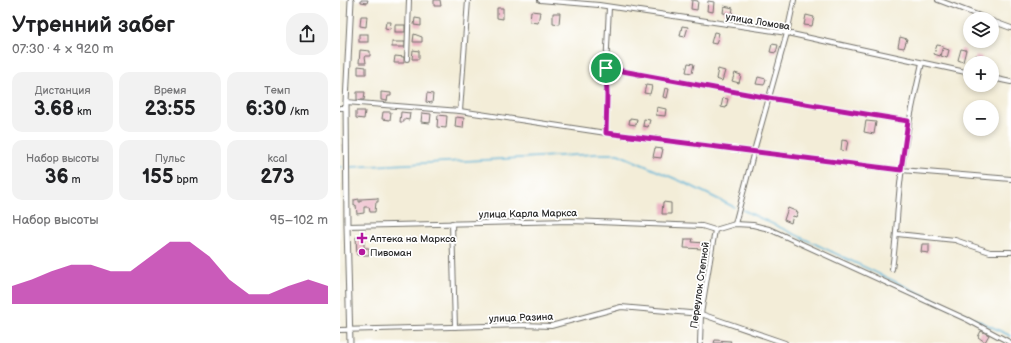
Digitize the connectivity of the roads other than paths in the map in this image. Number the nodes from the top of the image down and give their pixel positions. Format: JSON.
{"nodes":[{"id":1,"x":351,"y":0,"type":"edge"},
{"id":2,"x":409,"y":0,"type":"edge"},
{"id":3,"x":468,"y":0,"type":"edge"},
{"id":4,"x":540,"y":0,"type":"edge"},
{"id":5,"x":598,"y":0,"type":"edge"},
{"id":6,"x":794,"y":0,"type":"edge"},
{"id":7,"x":938,"y":0,"type":"edge"},
{"id":8,"x":599,"y":5,"type":"junction"},
{"id":9,"x":610,"y":7,"type":"junction"},
{"id":10,"x":970,"y":12,"type":"edge"},
{"id":11,"x":999,"y":24,"type":"edge"},
{"id":12,"x":1011,"y":28,"type":"edge"},
{"id":13,"x":787,"y":33,"type":"junction"},
{"id":14,"x":407,"y":59,"type":"dead end"},
{"id":15,"x":922,"y":62,"type":"junction"},
{"id":16,"x":606,"y":68,"type":"junction"},
{"id":17,"x":963,"y":71,"type":"edge"},
{"id":18,"x":999,"y":79,"type":"edge"},
{"id":19,"x":1011,"y":82,"type":"edge"},
{"id":20,"x":769,"y":98,"type":"junction"},
{"id":21,"x":346,"y":102,"type":"junction"},
{"id":22,"x":343,"y":108,"type":"edge"},
{"id":23,"x":460,"y":111,"type":"junction"},
{"id":24,"x":908,"y":121,"type":"junction"},
{"id":25,"x":606,"y":133,"type":"junction"},
{"id":26,"x":754,"y":151,"type":"junction"},
{"id":27,"x":901,"y":170,"type":"junction"},
{"id":28,"x":1011,"y":179,"type":"edge"},
{"id":29,"x":452,"y":223,"type":"junction"},
{"id":30,"x":735,"y":224,"type":"junction"},
{"id":31,"x":340,"y":226,"type":"edge"},
{"id":32,"x":347,"y":226,"type":"junction"},
{"id":33,"x":715,"y":230,"type":"junction"},
{"id":34,"x":897,"y":234,"type":"junction"},
{"id":35,"x":1011,"y":252,"type":"edge"},
{"id":36,"x":892,"y":269,"type":"dead end"},
{"id":37,"x":701,"y":314,"type":"junction"},
{"id":38,"x":456,"y":327,"type":"junction"},
{"id":39,"x":340,"y":330,"type":"edge"},
{"id":40,"x":350,"y":330,"type":"junction"},
{"id":41,"x":350,"y":343,"type":"edge"},
{"id":42,"x":700,"y":343,"type":"edge"},
{"id":43,"x":785,"y":343,"type":"edge"},
{"id":44,"x":1011,"y":343,"type":"edge"}],
"edges":[{"from":1,"to":21,"type":"street"},
{"from":2,"to":14,"type":"street"},
{"from":3,"to":23,"type":"street"},
{"from":4,"to":8,"type":"street","name":"улица Ломова"},
{"from":5,"to":8,"type":"street"},
{"from":6,"to":13,"type":"street"},
{"from":7,"to":10,"type":"street"},
{"from":8,"to":9,"type":"street","name":"улица Ломова"},
{"from":9,"to":13,"type":"street","name":"улица Ломова"},
{"from":9,"to":16,"type":"street"},
{"from":11,"to":12,"type":"street"},
{"from":13,"to":15,"type":"street","name":"улица Ломова"},
{"from":13,"to":20,"type":"street"},
{"from":15,"to":17,"type":"street","name":"улица Ломова"},
{"from":15,"to":24,"type":"street"},
{"from":16,"to":20,"type":"street"},
{"from":16,"to":25,"type":"street"},
{"from":18,"to":19,"type":"street"},
{"from":20,"to":24,"type":"street"},
{"from":20,"to":26,"type":"street"},
{"from":21,"to":22,"type":"street"},
{"from":21,"to":23,"type":"street"},
{"from":22,"to":32,"type":"street"},
{"from":23,"to":25,"type":"street"},
{"from":24,"to":27,"type":"street"},
{"from":25,"to":26,"type":"street"},
{"from":26,"to":27,"type":"street"},
{"from":26,"to":30,"type":"street"},
{"from":27,"to":28,"type":"street"},
{"from":27,"to":34,"type":"street"},
{"from":29,"to":32,"type":"street","name":"улица Карла Маркса"},
{"from":29,"to":33,"type":"street","name":"улица Карла Маркса"},
{"from":29,"to":38,"type":"street"},
{"from":30,"to":33,"type":"street"},
{"from":30,"to":44,"type":"street"},
{"from":31,"to":32,"type":"street","name":"улица Карла Маркса"},
{"from":32,"to":40,"type":"street"},
{"from":33,"to":37,"type":"street","name":"Переулок Степной"},
{"from":34,"to":35,"type":"street"},
{"from":34,"to":36,"type":"street"},
{"from":37,"to":38,"type":"street","name":"улица Разина"},
{"from":37,"to":42,"type":"street","name":"Переулок Степной"},
{"from":37,"to":43,"type":"street","name":"улица Разина"},
{"from":38,"to":40,"type":"street","name":"улица Разина"},
{"from":39,"to":40,"type":"street","name":"улица Разина"},
{"from":40,"to":41,"type":"street"}]}
